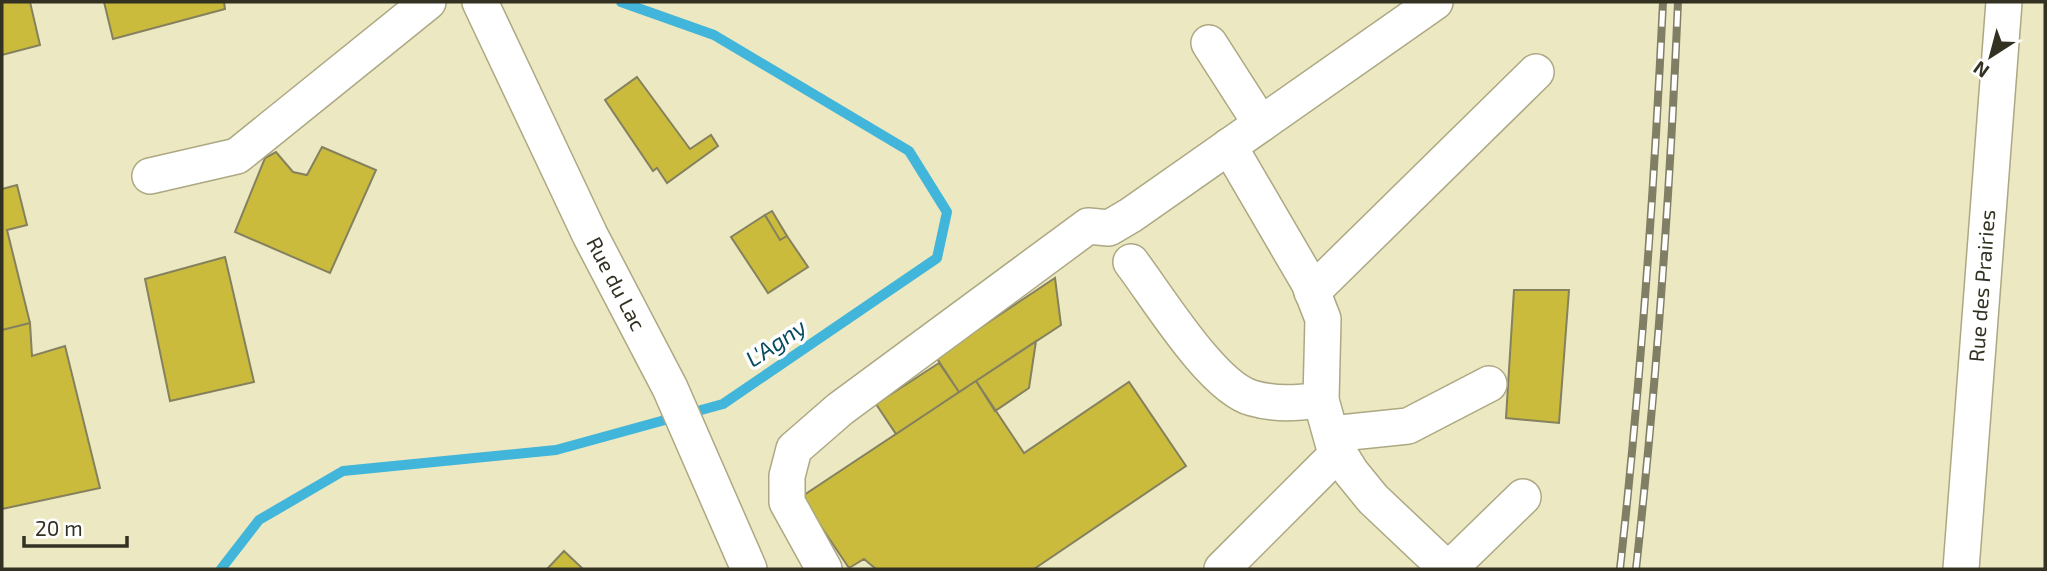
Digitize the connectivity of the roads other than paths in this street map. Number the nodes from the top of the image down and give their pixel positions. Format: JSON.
{"nodes":[{"id":1,"x":428,"y":2,"type":"edge"},
{"id":2,"x":480,"y":2,"type":"edge"},
{"id":3,"x":2004,"y":2,"type":"edge"},
{"id":4,"x":1419,"y":6,"type":"edge"},
{"id":5,"x":1209,"y":43,"type":"dead end"},
{"id":6,"x":1536,"y":72,"type":"dead end"},
{"id":7,"x":1261,"y":124,"type":"junction"},
{"id":8,"x":1229,"y":146,"type":"junction"},
{"id":9,"x":150,"y":176,"type":"dead end"},
{"id":10,"x":1131,"y":261,"type":"dead end"},
{"id":11,"x":1312,"y":292,"type":"junction"},
{"id":12,"x":1489,"y":384,"type":"dead end"},
{"id":13,"x":1321,"y":400,"type":"junction"},
{"id":14,"x":1335,"y":443,"type":"junction"},
{"id":15,"x":1523,"y":497,"type":"dead end"},
{"id":16,"x":749,"y":569,"type":"edge"},
{"id":17,"x":824,"y":569,"type":"edge"},
{"id":18,"x":1222,"y":569,"type":"edge"},
{"id":19,"x":1448,"y":569,"type":"edge"},
{"id":20,"x":1961,"y":569,"type":"edge"}],
"edges":[{"from":1,"to":9,"type":"street"},
{"from":2,"to":16,"type":"street","name":"Rue du Lac"},
{"from":3,"to":20,"type":"street","name":"Rue des Prairies"},
{"from":4,"to":7,"type":"street"},
{"from":5,"to":7,"type":"street"},
{"from":6,"to":11,"type":"street"},
{"from":7,"to":8,"type":"street"},
{"from":8,"to":11,"type":"street"},
{"from":8,"to":17,"type":"street"},
{"from":10,"to":13,"type":"street"},
{"from":11,"to":13,"type":"street"},
{"from":12,"to":14,"type":"street"},
{"from":13,"to":14,"type":"street"},
{"from":14,"to":18,"type":"street"},
{"from":14,"to":19,"type":"street"},
{"from":15,"to":19,"type":"street"}]}
